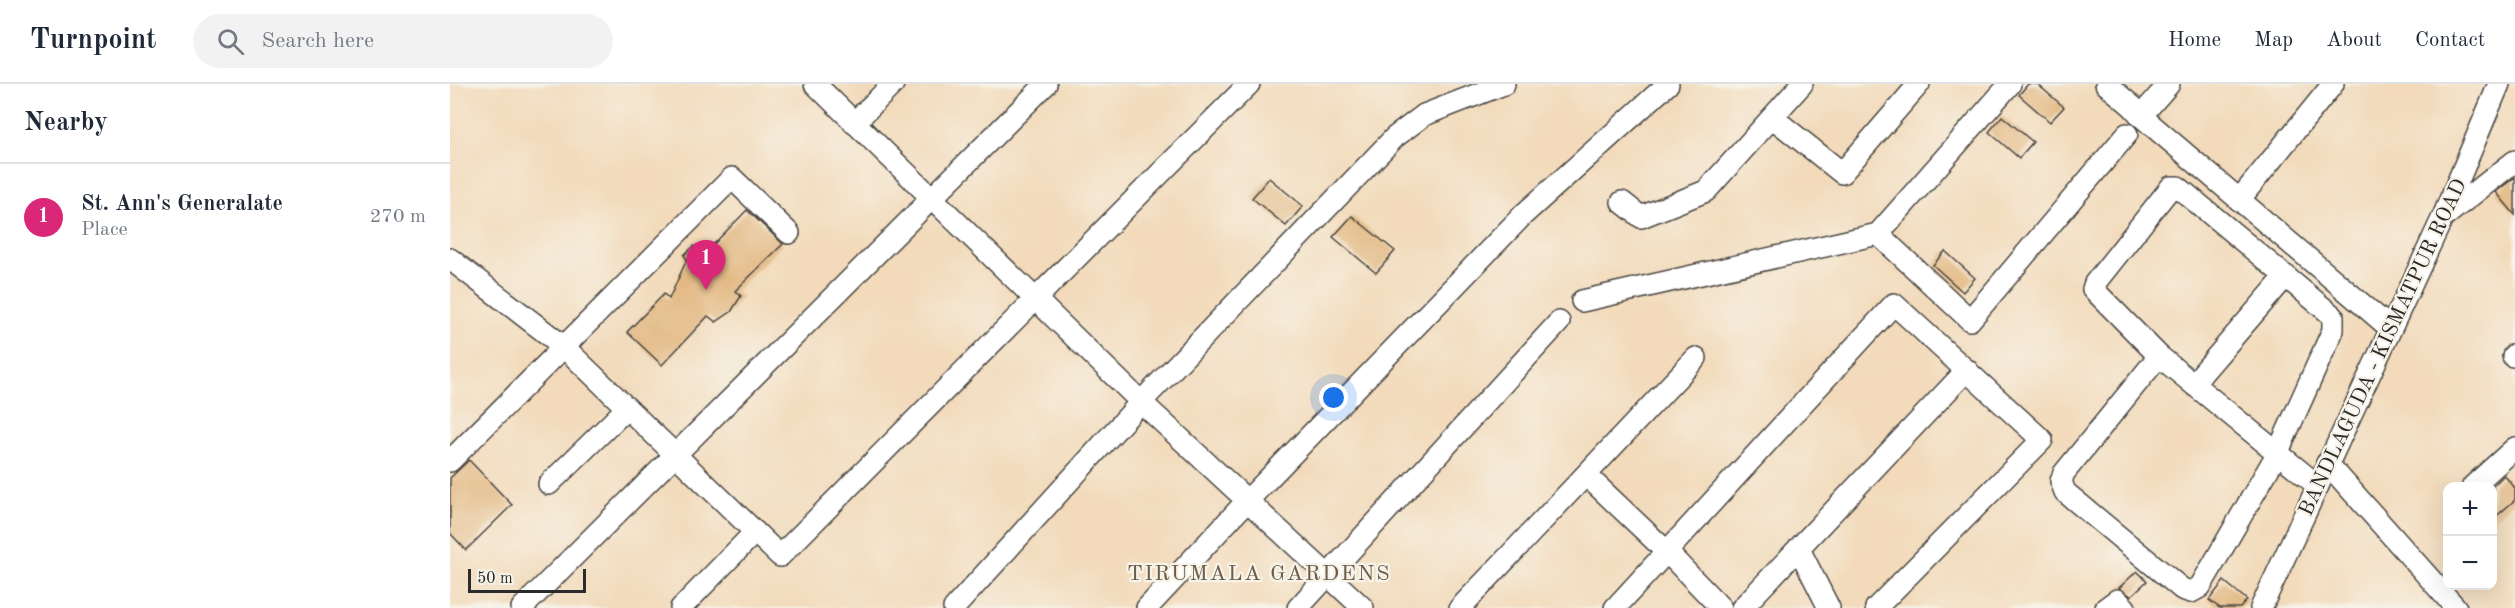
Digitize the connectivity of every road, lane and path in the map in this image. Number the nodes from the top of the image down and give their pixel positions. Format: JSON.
{"nodes":[{"id":1,"x":815,"y":84,"type":"edge"},
{"id":2,"x":893,"y":84,"type":"edge"},
{"id":3,"x":1046,"y":84,"type":"edge"},
{"id":4,"x":1249,"y":84,"type":"edge"},
{"id":5,"x":1504,"y":84,"type":"edge"},
{"id":6,"x":1668,"y":84,"type":"edge"},
{"id":7,"x":1802,"y":84,"type":"edge"},
{"id":8,"x":1919,"y":84,"type":"edge"},
{"id":9,"x":2010,"y":84,"type":"edge"},
{"id":10,"x":2106,"y":84,"type":"edge"},
{"id":11,"x":2169,"y":84,"type":"edge"},
{"id":12,"x":2333,"y":84,"type":"edge"},
{"id":13,"x":2499,"y":84,"type":"edge"},
{"id":14,"x":2141,"y":116,"type":"junction"},
{"id":15,"x":1773,"y":118,"type":"junction"},
{"id":16,"x":854,"y":123,"type":"junction"},
{"id":17,"x":2127,"y":134,"type":"dead end"},
{"id":18,"x":2515,"y":161,"type":"edge"},
{"id":19,"x":930,"y":198,"type":"junction"},
{"id":20,"x":2239,"y":200,"type":"junction"},
{"id":21,"x":1622,"y":202,"type":"dead end"},
{"id":22,"x":2442,"y":219,"type":"junction"},
{"id":23,"x":789,"y":233,"type":"dead end"},
{"id":24,"x":1878,"y":234,"type":"junction"},
{"id":25,"x":450,"y":259,"type":"edge"},
{"id":26,"x":2286,"y":276,"type":"junction"},
{"id":27,"x":1036,"y":300,"type":"junction"},
{"id":28,"x":1582,"y":301,"type":"dead end"},
{"id":29,"x":1559,"y":322,"type":"dead end"},
{"id":30,"x":2390,"y":328,"type":"junction"},
{"id":31,"x":563,"y":346,"type":"junction"},
{"id":32,"x":2159,"y":356,"type":"junction"},
{"id":33,"x":1696,"y":358,"type":"dead end"},
{"id":34,"x":1967,"y":370,"type":"junction"},
{"id":35,"x":2193,"y":384,"type":"junction"},
{"id":36,"x":1141,"y":402,"type":"junction"},
{"id":37,"x":627,"y":408,"type":"junction"},
{"id":38,"x":2515,"y":448,"type":"edge"},
{"id":39,"x":675,"y":454,"type":"junction"},
{"id":40,"x":2277,"y":454,"type":"junction"},
{"id":41,"x":450,"y":461,"type":"edge"},
{"id":42,"x":2327,"y":463,"type":"junction"},
{"id":43,"x":1586,"y":475,"type":"junction"},
{"id":44,"x":2477,"y":482,"type":"edge"},
{"id":45,"x":549,"y":484,"type":"dead end"},
{"id":46,"x":2318,"y":486,"type":"junction"},
{"id":47,"x":1246,"y":502,"type":"junction"},
{"id":48,"x":755,"y":532,"type":"junction"},
{"id":49,"x":1799,"y":549,"type":"junction"},
{"id":50,"x":1666,"y":551,"type":"junction"},
{"id":51,"x":1328,"y":576,"type":"junction"},
{"id":52,"x":2451,"y":606,"type":"edge"},
{"id":53,"x":522,"y":608,"type":"edge"},
{"id":54,"x":681,"y":608,"type":"edge"},
{"id":55,"x":954,"y":608,"type":"edge"},
{"id":56,"x":1147,"y":608,"type":"edge"},
{"id":57,"x":1298,"y":608,"type":"edge"},
{"id":58,"x":1363,"y":608,"type":"edge"},
{"id":59,"x":1460,"y":608,"type":"edge"},
{"id":60,"x":1615,"y":608,"type":"edge"},
{"id":61,"x":1721,"y":608,"type":"edge"},
{"id":62,"x":1742,"y":608,"type":"edge"},
{"id":63,"x":1829,"y":608,"type":"edge"},
{"id":64,"x":1876,"y":608,"type":"edge"},
{"id":65,"x":2106,"y":608,"type":"edge"},
{"id":66,"x":2125,"y":608,"type":"edge"},
{"id":67,"x":2261,"y":608,"type":"edge"}],
"edges":[{"from":1,"to":16,"type":"street"},
{"from":2,"to":16,"type":"street"},
{"from":3,"to":19,"type":"street"},
{"from":4,"to":27,"type":"street"},
{"from":5,"to":36,"type":"street"},
{"from":6,"to":47,"type":"street"},
{"from":7,"to":15,"type":"street"},
{"from":8,"to":15,"type":"street"},
{"from":9,"to":24,"type":"street"},
{"from":10,"to":14,"type":"street"},
{"from":11,"to":14,"type":"street"},
{"from":12,"to":20,"type":"street"},
{"from":13,"to":22,"type":"street","name":"BANDLAGUDA - KISMATPUR ROAD"},
{"from":14,"to":20,"type":"street"},
{"from":15,"to":21,"type":"street"},
{"from":16,"to":19,"type":"street"},
{"from":17,"to":24,"type":"street"},
{"from":18,"to":22,"type":"street"},
{"from":19,"to":27,"type":"street"},
{"from":19,"to":39,"type":"street"},
{"from":20,"to":30,"type":"street"},
{"from":22,"to":30,"type":"street","name":"BANDLAGUDA - KISMATPUR ROAD"},
{"from":23,"to":31,"type":"street"},
{"from":24,"to":28,"type":"street"},
{"from":25,"to":31,"type":"street"},
{"from":26,"to":32,"type":"street"},
{"from":26,"to":35,"type":"street"},
{"from":26,"to":40,"type":"street"},
{"from":27,"to":36,"type":"street"},
{"from":27,"to":48,"type":"street"},
{"from":29,"to":51,"type":"street"},
{"from":30,"to":42,"type":"street","name":"BANDLAGUDA - KISMATPUR ROAD"},
{"from":31,"to":37,"type":"street"},
{"from":31,"to":41,"type":"street"},
{"from":32,"to":35,"type":"street"},
{"from":32,"to":40,"type":"street"},
{"from":33,"to":43,"type":"street"},
{"from":34,"to":49,"type":"street"},
{"from":34,"to":50,"type":"street"},
{"from":34,"to":64,"type":"street"},
{"from":35,"to":40,"type":"street"},
{"from":36,"to":47,"type":"street"},
{"from":36,"to":55,"type":"street"},
{"from":37,"to":39,"type":"street"},
{"from":37,"to":45,"type":"street"},
{"from":38,"to":44,"type":"street"},
{"from":39,"to":48,"type":"street"},
{"from":39,"to":53,"type":"street"},
{"from":40,"to":46,"type":"street"},
{"from":42,"to":46,"type":"street","name":"BANDLAGUDA - KISMATPUR ROAD"},
{"from":42,"to":52,"type":"street"},
{"from":43,"to":50,"type":"street"},
{"from":43,"to":59,"type":"street"},
{"from":46,"to":67,"type":"street","name":"BANDLAGUDA - KISMATPUR ROAD"},
{"from":47,"to":51,"type":"street"},
{"from":47,"to":56,"type":"street"},
{"from":48,"to":54,"type":"street"},
{"from":49,"to":62,"type":"street"},
{"from":49,"to":63,"type":"street"},
{"from":50,"to":60,"type":"street"},
{"from":50,"to":61,"type":"street"},
{"from":51,"to":57,"type":"street"},
{"from":51,"to":58,"type":"street"},
{"from":65,"to":66,"type":"street"}]}
